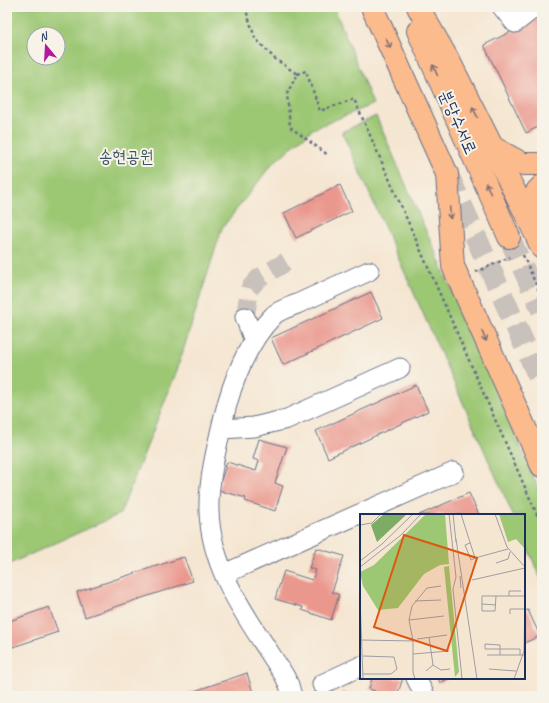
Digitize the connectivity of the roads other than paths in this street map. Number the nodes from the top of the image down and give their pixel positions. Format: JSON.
{"nodes":[{"id":1,"x":372,"y":7,"type":"edge"},
{"id":2,"x":407,"y":7,"type":"edge"},
{"id":3,"x":418,"y":7,"type":"edge"},
{"id":4,"x":502,"y":7,"type":"edge"},
{"id":5,"x":535,"y":7,"type":"edge"},
{"id":6,"x":492,"y":147,"type":"junction"},
{"id":7,"x":542,"y":164,"type":"edge"},
{"id":8,"x":542,"y":186,"type":"edge"},
{"id":9,"x":529,"y":220,"type":"junction"},
{"id":10,"x":522,"y":248,"type":"edge"},
{"id":11,"x":369,"y":271,"type":"dead end"},
{"id":12,"x":244,"y":317,"type":"tunnel mouth"},
{"id":13,"x":254,"y":341,"type":"junction"},
{"id":14,"x":400,"y":368,"type":"dead end"},
{"id":15,"x":221,"y":429,"type":"junction"},
{"id":16,"x":542,"y":466,"type":"edge"},
{"id":17,"x":454,"y":472,"type":"dead end"},
{"id":18,"x":224,"y":574,"type":"junction"},
{"id":19,"x":360,"y":666,"type":"edge"},
{"id":20,"x":416,"y":679,"type":"edge"},
{"id":21,"x":322,"y":684,"type":"dead end"},
{"id":22,"x":292,"y":696,"type":"edge"},
{"id":23,"x":425,"y":696,"type":"edge"}],
"edges":[{"from":1,"to":16,"type":"highway","name":"분당수서로","one_way":true},
{"from":10,"to":2,"type":"highway","name":"분당수서로","one_way":true},
{"from":6,"to":3,"type":"highway","one_way":true},
{"from":4,"to":5,"type":"lane"},
{"from":6,"to":7,"type":"highway"},
{"from":6,"to":9,"type":"highway"},
{"from":8,"to":9,"type":"highway"},
{"from":9,"to":10,"type":"highway"},
{"from":11,"to":13,"type":"lane"},
{"from":12,"to":13,"type":"lane"},
{"from":13,"to":15,"type":"lane"},
{"from":14,"to":15,"type":"lane"},
{"from":15,"to":18,"type":"lane"},
{"from":17,"to":18,"type":"lane"},
{"from":18,"to":22,"type":"lane"},
{"from":19,"to":21,"type":"lane"},
{"from":20,"to":23,"type":"lane"}]}
